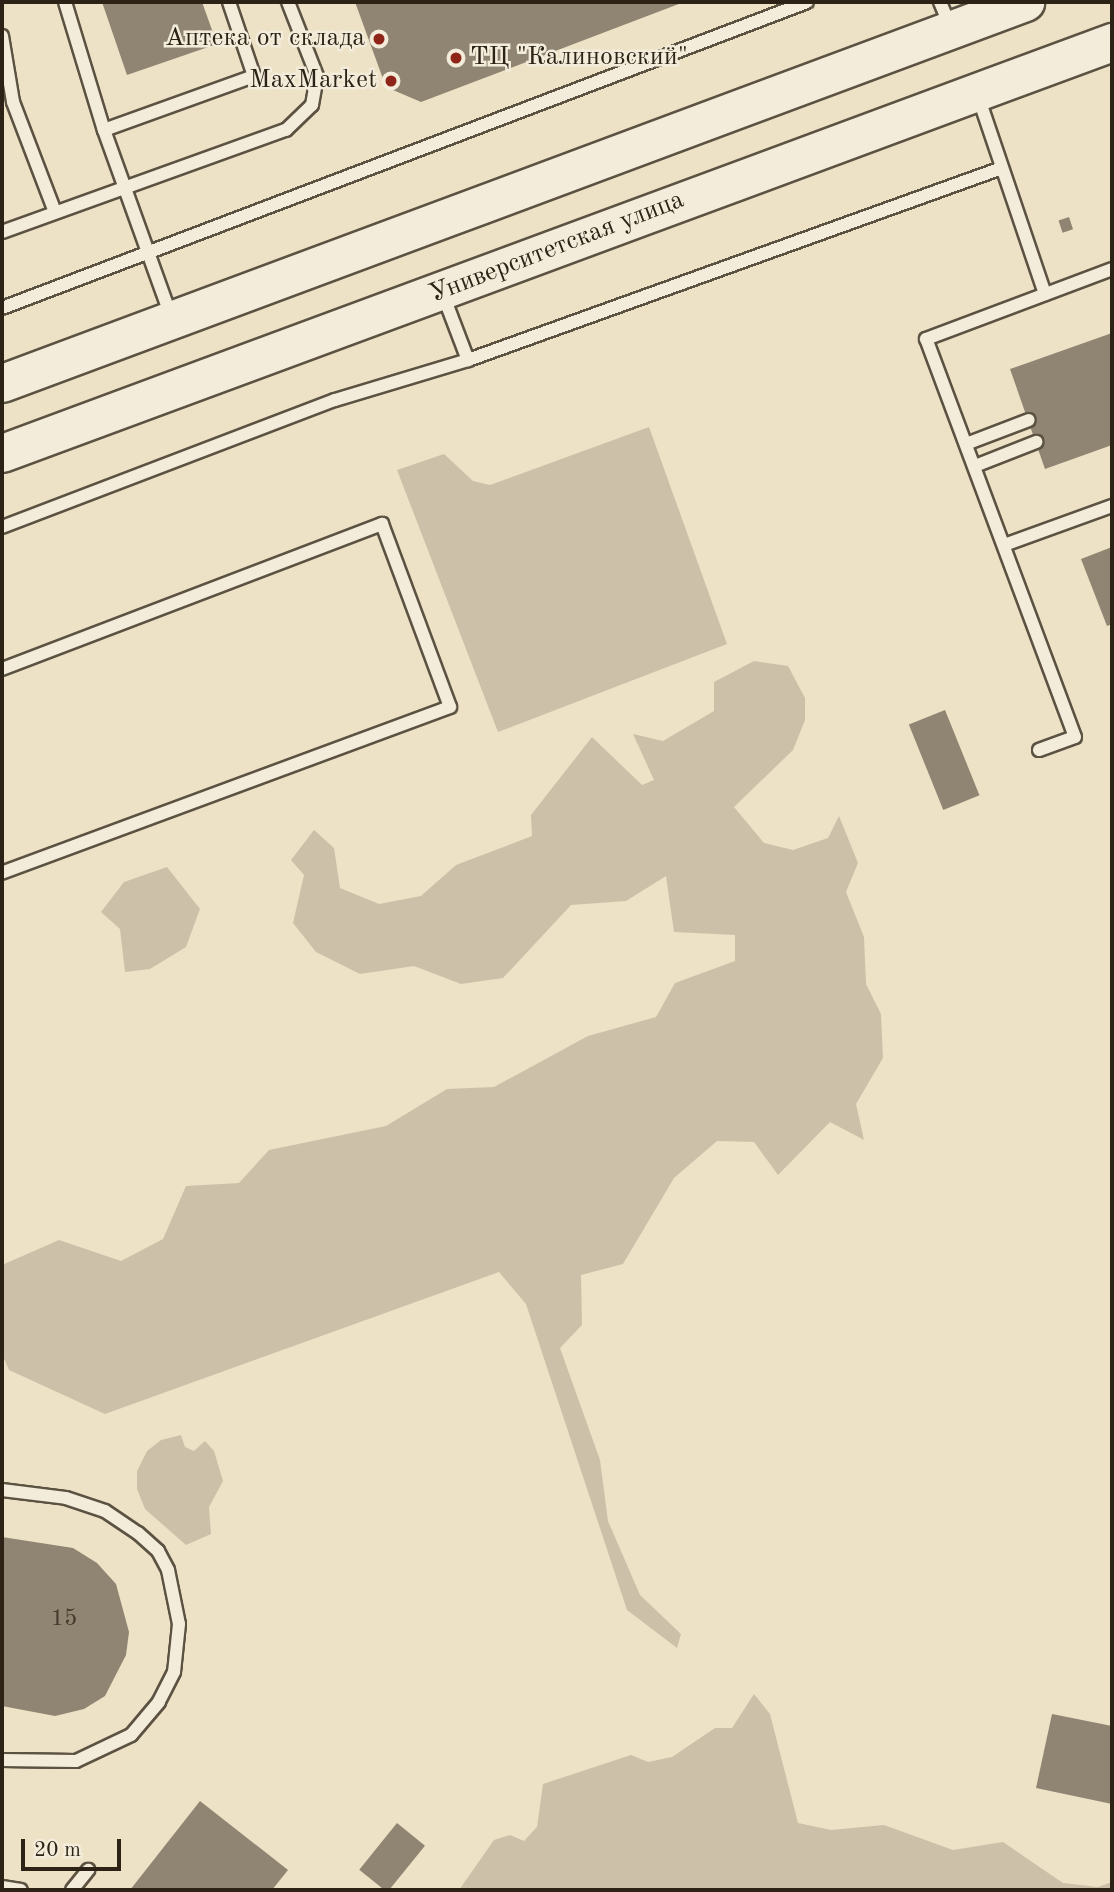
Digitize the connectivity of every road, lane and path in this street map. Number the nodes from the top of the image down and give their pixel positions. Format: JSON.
{"nodes":[{"id":1,"x":65,"y":2,"type":"edge"},
{"id":2,"x":229,"y":2,"type":"edge"},
{"id":3,"x":288,"y":2,"type":"edge"},
{"id":4,"x":807,"y":2,"type":"edge"},
{"id":5,"x":1025,"y":2,"type":"edge"},
{"id":6,"x":946,"y":15,"type":"edge"},
{"id":7,"x":2,"y":36,"type":"edge"},
{"id":8,"x":1112,"y":42,"type":"edge"},
{"id":9,"x":976,"y":90,"type":"junction"},
{"id":10,"x":104,"y":130,"type":"junction"},
{"id":11,"x":1002,"y":168,"type":"junction"},
{"id":12,"x":124,"y":187,"type":"junction"},
{"id":13,"x":55,"y":212,"type":"junction"},
{"id":14,"x":2,"y":232,"type":"edge"},
{"id":15,"x":148,"y":251,"type":"junction"},
{"id":16,"x":1112,"y":269,"type":"edge"},
{"id":17,"x":441,"y":292,"type":"junction"},
{"id":18,"x":1045,"y":294,"type":"junction"},
{"id":19,"x":2,"y":307,"type":"edge"},
{"id":20,"x":172,"y":319,"type":"junction"},
{"id":21,"x":468,"y":360,"type":"junction"},
{"id":22,"x":2,"y":383,"type":"edge"},
{"id":23,"x":1029,"y":420,"type":"dead end"},
{"id":24,"x":1036,"y":442,"type":"dead end"},
{"id":25,"x":966,"y":444,"type":"junction"},
{"id":26,"x":2,"y":453,"type":"edge"},
{"id":27,"x":975,"y":466,"type":"junction"},
{"id":28,"x":1112,"y":506,"type":"edge"},
{"id":29,"x":2,"y":527,"type":"edge"},
{"id":30,"x":1004,"y":545,"type":"junction"},
{"id":31,"x":2,"y":670,"type":"edge"},
{"id":32,"x":1039,"y":750,"type":"dead end"},
{"id":33,"x":2,"y":873,"type":"edge"},
{"id":34,"x":2,"y":1490,"type":"edge"},
{"id":35,"x":2,"y":1760,"type":"edge"},
{"id":36,"x":88,"y":1870,"type":"dead end"},
{"id":37,"x":2,"y":1887,"type":"edge"},
{"id":38,"x":21,"y":1890,"type":"edge"},
{"id":39,"x":72,"y":1890,"type":"edge"}],
"edges":[{"from":1,"to":10,"type":"lane"},
{"from":2,"to":10,"type":"lane"},
{"from":3,"to":12,"type":"lane"},
{"from":4,"to":15,"type":"lane"},
{"from":5,"to":6,"type":"main road"},
{"from":6,"to":20,"type":"main road"},
{"from":7,"to":13,"type":"lane"},
{"from":8,"to":9,"type":"main road","name":"Университетская улица"},
{"from":9,"to":11,"type":"lane"},
{"from":9,"to":17,"type":"main road","name":"Университетская улица"},
{"from":10,"to":12,"type":"lane"},
{"from":11,"to":18,"type":"lane"},
{"from":11,"to":21,"type":"lane"},
{"from":12,"to":13,"type":"lane"},
{"from":12,"to":15,"type":"lane"},
{"from":13,"to":14,"type":"lane"},
{"from":15,"to":19,"type":"lane"},
{"from":15,"to":20,"type":"lane"},
{"from":16,"to":18,"type":"lane"},
{"from":17,"to":21,"type":"lane"},
{"from":17,"to":26,"type":"main road","name":"Университетская улица"},
{"from":18,"to":25,"type":"lane"},
{"from":20,"to":22,"type":"main road"},
{"from":21,"to":29,"type":"lane"},
{"from":23,"to":25,"type":"lane"},
{"from":24,"to":27,"type":"lane"},
{"from":25,"to":27,"type":"lane"},
{"from":27,"to":30,"type":"lane"},
{"from":28,"to":30,"type":"lane"},
{"from":30,"to":32,"type":"lane"},
{"from":31,"to":33,"type":"lane"},
{"from":34,"to":35,"type":"lane"},
{"from":36,"to":39,"type":"lane"},
{"from":37,"to":38,"type":"lane"}]}
